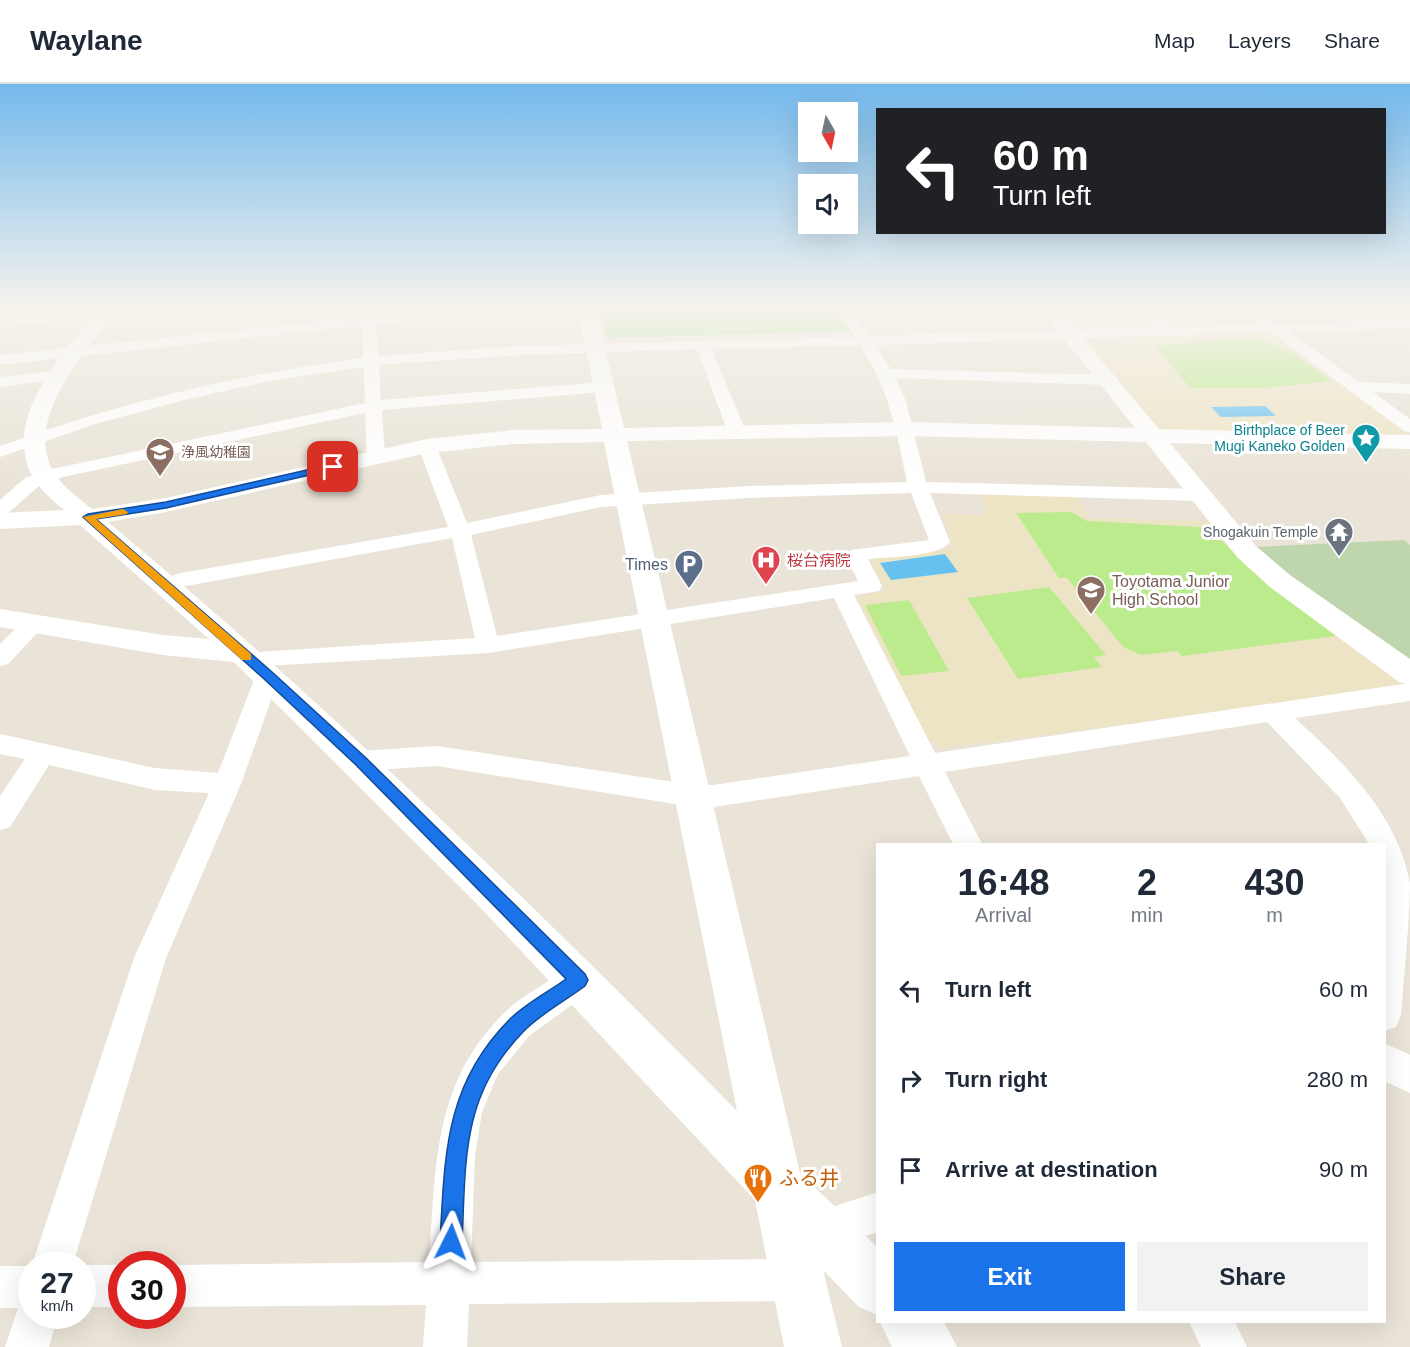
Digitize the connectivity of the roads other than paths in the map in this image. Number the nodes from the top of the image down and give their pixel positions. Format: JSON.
{"nodes":[{"id":1,"x":68,"y":365,"type":"edge"},
{"id":2,"x":334,"y":365,"type":"edge"},
{"id":3,"x":370,"y":365,"type":"edge"},
{"id":4,"x":598,"y":365,"type":"edge"},
{"id":5,"x":710,"y":365,"type":"edge"},
{"id":6,"x":880,"y":365,"type":"edge"},
{"id":7,"x":1095,"y":365,"type":"edge"},
{"id":8,"x":1324,"y":365,"type":"edge"},
{"id":9,"x":886,"y":373,"type":"junction"},
{"id":10,"x":61,"y":375,"type":"junction"},
{"id":11,"x":1107,"y":380,"type":"junction"},
{"id":12,"x":0,"y":382,"type":"edge"},
{"id":13,"x":603,"y":387,"type":"junction"},
{"id":14,"x":1355,"y":387,"type":"junction"},
{"id":15,"x":1410,"y":389,"type":"edge"},
{"id":16,"x":373,"y":406,"type":"junction"},
{"id":17,"x":1410,"y":427,"type":"edge"},
{"id":18,"x":907,"y":429,"type":"junction"},
{"id":19,"x":736,"y":430,"type":"junction"},
{"id":20,"x":35,"y":432,"type":"junction"},
{"id":21,"x":613,"y":433,"type":"junction"},
{"id":22,"x":1152,"y":434,"type":"junction"},
{"id":23,"x":1410,"y":442,"type":"edge"},
{"id":24,"x":426,"y":446,"type":"junction"},
{"id":25,"x":0,"y":452,"type":"edge"},
{"id":26,"x":376,"y":457,"type":"junction"},
{"id":27,"x":45,"y":477,"type":"junction"},
{"id":28,"x":918,"y":487,"type":"junction"},
{"id":29,"x":1200,"y":495,"type":"junction"},
{"id":30,"x":628,"y":499,"type":"junction"},
{"id":31,"x":0,"y":510,"type":"edge"},
{"id":32,"x":88,"y":517,"type":"junction"},
{"id":33,"x":0,"y":521,"type":"edge"},
{"id":34,"x":460,"y":531,"type":"junction"},
{"id":35,"x":167,"y":585,"type":"junction"},
{"id":36,"x":842,"y":591,"type":"junction"},
{"id":37,"x":0,"y":618,"type":"edge"},
{"id":38,"x":656,"y":620,"type":"junction"},
{"id":39,"x":33,"y":624,"type":"junction"},
{"id":40,"x":488,"y":645,"type":"junction"},
{"id":41,"x":0,"y":658,"type":"edge"},
{"id":42,"x":253,"y":662,"type":"junction"},
{"id":43,"x":1410,"y":674,"type":"edge"},
{"id":44,"x":1410,"y":692,"type":"edge"},
{"id":45,"x":1274,"y":714,"type":"junction"},
{"id":46,"x":0,"y":744,"type":"edge"},
{"id":47,"x":44,"y":752,"type":"junction"},
{"id":48,"x":360,"y":761,"type":"junction"},
{"id":49,"x":927,"y":764,"type":"junction"},
{"id":50,"x":227,"y":784,"type":"junction"},
{"id":51,"x":694,"y":796,"type":"junction"},
{"id":52,"x":0,"y":819,"type":"edge"},
{"id":53,"x":966,"y":843,"type":"edge"},
{"id":54,"x":1380,"y":843,"type":"edge"},
{"id":55,"x":1386,"y":855,"type":"edge"},
{"id":56,"x":579,"y":980,"type":"junction"},
{"id":57,"x":1386,"y":994,"type":"edge"},
{"id":58,"x":1386,"y":1062,"type":"edge"},
{"id":59,"x":1410,"y":1075,"type":"edge"},
{"id":60,"x":779,"y":1190,"type":"junction"},
{"id":61,"x":876,"y":1213,"type":"edge"},
{"id":62,"x":822,"y":1229,"type":"junction"},
{"id":63,"x":55,"y":1251,"type":"edge"},
{"id":64,"x":799,"y":1280,"type":"junction"},
{"id":65,"x":448,"y":1285,"type":"junction"},
{"id":66,"x":186,"y":1286,"type":"edge"},
{"id":67,"x":876,"y":1286,"type":"edge"},
{"id":68,"x":0,"y":1287,"type":"edge"},
{"id":69,"x":18,"y":1287,"type":"edge"},
{"id":70,"x":909,"y":1323,"type":"edge"},
{"id":71,"x":1212,"y":1323,"type":"edge"},
{"id":72,"x":32,"y":1329,"type":"edge"},
{"id":73,"x":27,"y":1347,"type":"edge"},
{"id":74,"x":445,"y":1347,"type":"edge"},
{"id":75,"x":813,"y":1347,"type":"edge"},
{"id":76,"x":928,"y":1347,"type":"edge"},
{"id":77,"x":1225,"y":1347,"type":"edge"}],
"edges":[{"from":1,"to":10,"type":"street"},
{"from":2,"to":20,"type":"street"},
{"from":3,"to":16,"type":"street"},
{"from":4,"to":13,"type":"street"},
{"from":5,"to":19,"type":"street"},
{"from":6,"to":9,"type":"street"},
{"from":7,"to":11,"type":"street"},
{"from":8,"to":14,"type":"street"},
{"from":9,"to":11,"type":"street"},
{"from":9,"to":18,"type":"street"},
{"from":10,"to":12,"type":"street"},
{"from":10,"to":20,"type":"street"},
{"from":11,"to":22,"type":"street"},
{"from":13,"to":16,"type":"street"},
{"from":13,"to":21,"type":"street"},
{"from":14,"to":15,"type":"street"},
{"from":14,"to":17,"type":"street"},
{"from":16,"to":26,"type":"street"},
{"from":16,"to":27,"type":"street"},
{"from":18,"to":19,"type":"street"},
{"from":18,"to":22,"type":"street"},
{"from":18,"to":28,"type":"street"},
{"from":19,"to":21,"type":"street"},
{"from":20,"to":25,"type":"street"},
{"from":20,"to":27,"type":"street"},
{"from":21,"to":24,"type":"street"},
{"from":21,"to":30,"type":"street"},
{"from":22,"to":23,"type":"street"},
{"from":22,"to":29,"type":"street"},
{"from":24,"to":26,"type":"street"},
{"from":24,"to":34,"type":"street"},
{"from":26,"to":32,"type":"street"},
{"from":27,"to":31,"type":"street"},
{"from":27,"to":32,"type":"street"},
{"from":28,"to":29,"type":"street"},
{"from":28,"to":30,"type":"street"},
{"from":28,"to":36,"type":"street"},
{"from":29,"to":43,"type":"street"},
{"from":30,"to":34,"type":"street"},
{"from":30,"to":38,"type":"street"},
{"from":32,"to":33,"type":"street"},
{"from":32,"to":35,"type":"street"},
{"from":34,"to":35,"type":"street"},
{"from":34,"to":40,"type":"street"},
{"from":35,"to":42,"type":"street"},
{"from":36,"to":38,"type":"street"},
{"from":36,"to":49,"type":"street"},
{"from":37,"to":39,"type":"street"},
{"from":38,"to":40,"type":"street"},
{"from":38,"to":51,"type":"street"},
{"from":39,"to":41,"type":"street"},
{"from":39,"to":42,"type":"street"},
{"from":40,"to":42,"type":"street"},
{"from":42,"to":48,"type":"street"},
{"from":42,"to":50,"type":"street"},
{"from":44,"to":45,"type":"street"},
{"from":45,"to":49,"type":"street"},
{"from":45,"to":54,"type":"street"},
{"from":46,"to":47,"type":"street"},
{"from":47,"to":50,"type":"street"},
{"from":47,"to":52,"type":"street"},
{"from":48,"to":51,"type":"street"},
{"from":48,"to":56,"type":"street"},
{"from":49,"to":51,"type":"street"},
{"from":49,"to":53,"type":"street"},
{"from":50,"to":63,"type":"street"},
{"from":51,"to":60,"type":"street"},
{"from":55,"to":57,"type":"street"},
{"from":56,"to":60,"type":"street"},
{"from":56,"to":65,"type":"street"},
{"from":58,"to":59,"type":"street"},
{"from":60,"to":62,"type":"street"},
{"from":60,"to":64,"type":"street"},
{"from":61,"to":62,"type":"street"},
{"from":62,"to":67,"type":"street"},
{"from":64,"to":65,"type":"street"},
{"from":64,"to":75,"type":"street"},
{"from":65,"to":66,"type":"street"},
{"from":65,"to":74,"type":"street"},
{"from":68,"to":69,"type":"street"},
{"from":70,"to":76,"type":"street"},
{"from":71,"to":77,"type":"street"},
{"from":72,"to":73,"type":"street"}]}
